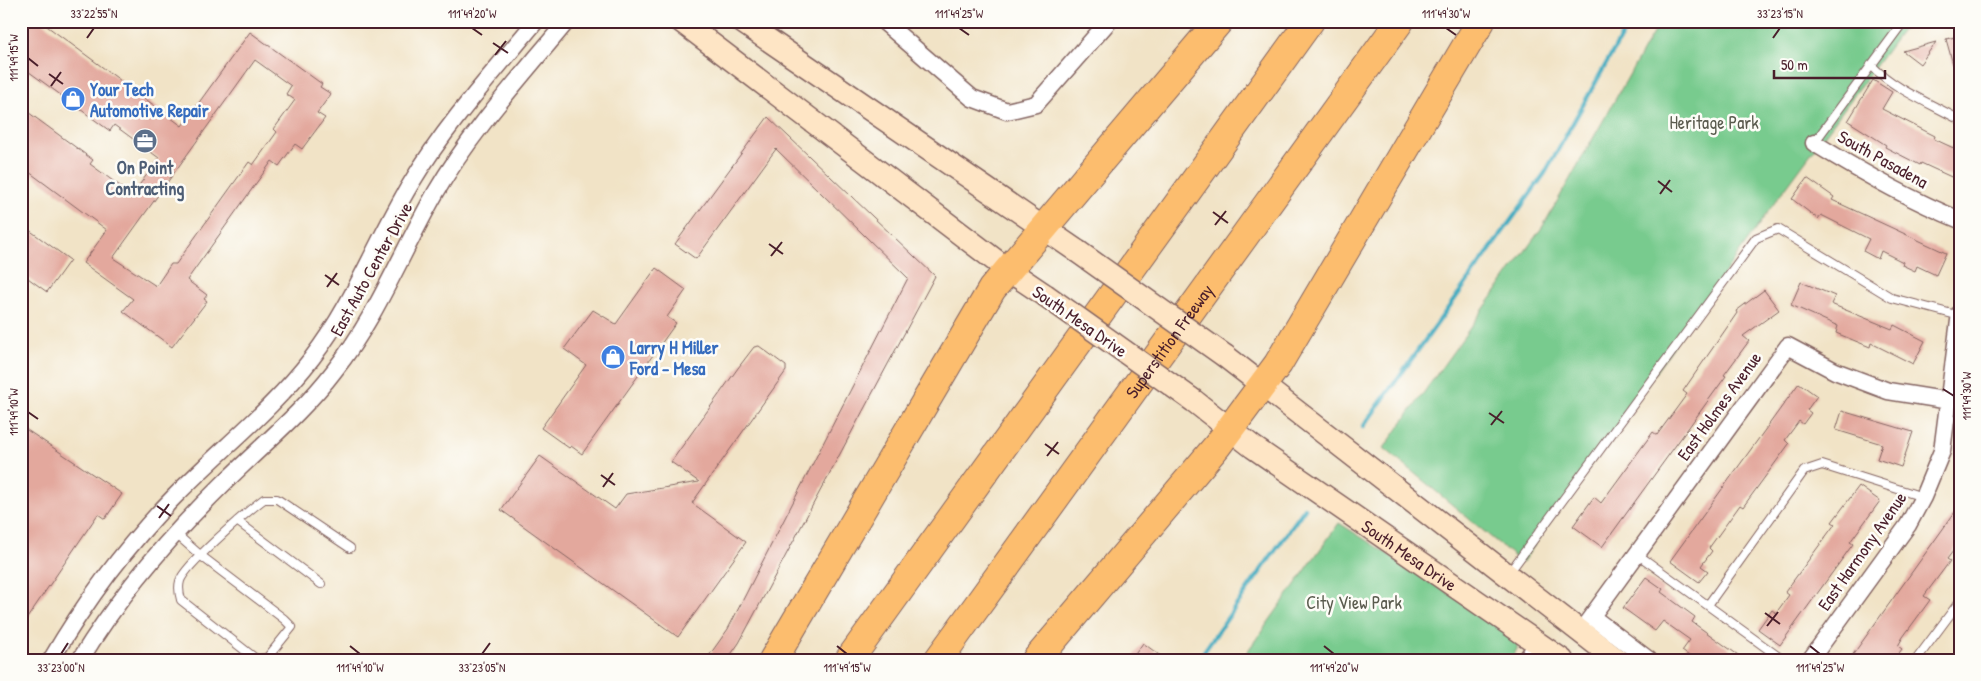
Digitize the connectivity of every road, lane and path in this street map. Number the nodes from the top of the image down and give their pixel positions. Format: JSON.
{"nodes":[{"id":1,"x":536,"y":21,"type":"edge"},
{"id":2,"x":567,"y":21,"type":"edge"},
{"id":3,"x":681,"y":21,"type":"edge"},
{"id":4,"x":741,"y":21,"type":"edge"},
{"id":5,"x":883,"y":21,"type":"edge"},
{"id":6,"x":1109,"y":21,"type":"edge"},
{"id":7,"x":1219,"y":21,"type":"edge"},
{"id":8,"x":1310,"y":21,"type":"edge"},
{"id":9,"x":1400,"y":21,"type":"edge"},
{"id":10,"x":1481,"y":21,"type":"edge"},
{"id":11,"x":1904,"y":21,"type":"edge"},
{"id":12,"x":1871,"y":65,"type":"junction"},
{"id":13,"x":1960,"y":120,"type":"edge"},
{"id":14,"x":1814,"y":143,"type":"joint"},
{"id":15,"x":1960,"y":220,"type":"edge"},
{"id":16,"x":1044,"y":228,"type":"junction"},
{"id":17,"x":1008,"y":270,"type":"junction"},
{"id":18,"x":1960,"y":315,"type":"edge"},
{"id":19,"x":1264,"y":384,"type":"junction"},
{"id":20,"x":1950,"y":401,"type":"junction"},
{"id":21,"x":1230,"y":429,"type":"junction"},
{"id":22,"x":1923,"y":497,"type":"junction"},
{"id":23,"x":237,"y":521,"type":"junction"},
{"id":24,"x":174,"y":533,"type":"junction"},
{"id":25,"x":350,"y":548,"type":"dead end"},
{"id":26,"x":1638,"y":554,"type":"junction"},
{"id":27,"x":200,"y":556,"type":"junction"},
{"id":28,"x":1508,"y":575,"type":"junction"},
{"id":29,"x":321,"y":584,"type":"dead end"},
{"id":30,"x":1960,"y":602,"type":"edge"},
{"id":31,"x":1708,"y":605,"type":"junction"},
{"id":32,"x":1587,"y":624,"type":"junction"},
{"id":33,"x":1532,"y":652,"type":"edge"},
{"id":34,"x":51,"y":660,"type":"edge"},
{"id":35,"x":80,"y":660,"type":"edge"},
{"id":36,"x":773,"y":660,"type":"edge"},
{"id":37,"x":849,"y":660,"type":"edge"},
{"id":38,"x":938,"y":660,"type":"edge"},
{"id":39,"x":1036,"y":660,"type":"edge"},
{"id":40,"x":1562,"y":660,"type":"edge"},
{"id":41,"x":1617,"y":660,"type":"edge"},
{"id":42,"x":1649,"y":660,"type":"edge"},
{"id":43,"x":1782,"y":660,"type":"edge"},
{"id":44,"x":1810,"y":660,"type":"edge"},
{"id":45,"x":1916,"y":660,"type":"edge"}],
"edges":[{"from":1,"to":34,"type":"street","name":"East Auto Center Drive"},
{"from":2,"to":24,"type":"street","name":"East Auto Center Drive"},
{"from":3,"to":17,"type":"main road","name":"South Mesa Drive"},
{"from":4,"to":16,"type":"main road"},
{"from":5,"to":6,"type":"street"},
{"from":7,"to":16,"type":"highway"},
{"from":8,"to":37,"type":"highway"},
{"from":9,"to":38,"type":"highway","name":"Superstition Freeway"},
{"from":10,"to":19,"type":"highway"},
{"from":11,"to":12,"type":"lane"},
{"from":12,"to":13,"type":"lane"},
{"from":12,"to":14,"type":"lane"},
{"from":14,"to":15,"type":"street","name":"South Pasadena"},
{"from":16,"to":17,"type":"highway"},
{"from":16,"to":19,"type":"main road","bridge":true},
{"from":17,"to":21,"type":"main road","name":"South Mesa Drive","bridge":true},
{"from":17,"to":36,"type":"highway"},
{"from":18,"to":20,"type":"street","name":"East Harmony Avenue"},
{"from":18,"to":28,"type":"lane"},
{"from":19,"to":21,"type":"highway"},
{"from":19,"to":28,"type":"main road"},
{"from":20,"to":22,"type":"street","name":"East Harmony Avenue"},
{"from":20,"to":26,"type":"street","name":"East Holmes Avenue"},
{"from":21,"to":33,"type":"main road","name":"South Mesa Drive"},
{"from":21,"to":39,"type":"highway"},
{"from":22,"to":31,"type":"lane"},
{"from":22,"to":44,"type":"street","name":"East Harmony Avenue"},
{"from":23,"to":25,"type":"lane"},
{"from":23,"to":27,"type":"lane"},
{"from":23,"to":29,"type":"lane"},
{"from":24,"to":27,"type":"lane"},
{"from":24,"to":35,"type":"street","name":"East Auto Center Drive"},
{"from":26,"to":31,"type":"lane"},
{"from":26,"to":32,"type":"street","name":"East Holmes Avenue"},
{"from":27,"to":27,"type":"lane"},
{"from":28,"to":32,"type":"main road"},
{"from":30,"to":45,"type":"lane"},
{"from":31,"to":43,"type":"lane"},
{"from":32,"to":41,"type":"main road"},
{"from":32,"to":42,"type":"street"},
{"from":33,"to":40,"type":"main road","name":"South Mesa Drive"}]}
